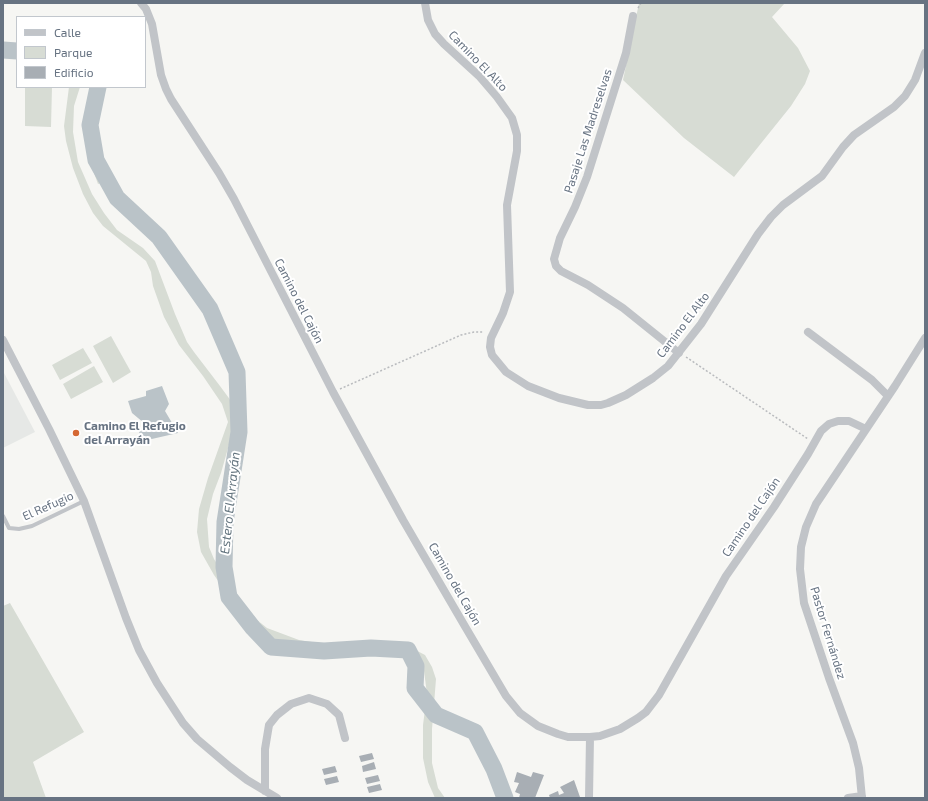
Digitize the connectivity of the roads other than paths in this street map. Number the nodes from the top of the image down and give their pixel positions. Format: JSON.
{"nodes":[{"id":1,"x":141,"y":3,"type":"edge"},
{"id":2,"x":425,"y":3,"type":"edge"},
{"id":3,"x":633,"y":16,"type":"dead end"},
{"id":4,"x":925,"y":53,"type":"edge"},
{"id":5,"x":808,"y":332,"type":"dead end"},
{"id":6,"x":925,"y":338,"type":"edge"},
{"id":7,"x":3,"y":340,"type":"edge"},
{"id":8,"x":679,"y":353,"type":"junction"},
{"id":9,"x":888,"y":396,"type":"junction"},
{"id":10,"x":866,"y":429,"type":"junction"},
{"id":11,"x":84,"y":501,"type":"junction"},
{"id":12,"x":3,"y":516,"type":"edge"},
{"id":13,"x":590,"y":737,"type":"junction"},
{"id":14,"x":346,"y":738,"type":"dead end"},
{"id":15,"x":265,"y":791,"type":"junction"},
{"id":16,"x":862,"y":797,"type":"edge"},
{"id":17,"x":278,"y":798,"type":"edge"},
{"id":18,"x":589,"y":798,"type":"edge"},
{"id":19,"x":848,"y":798,"type":"edge"}],
"edges":[{"from":1,"to":13,"type":"street","name":"Camino del Cajón"},
{"from":2,"to":8,"type":"street","name":"Camino El Alto"},
{"from":3,"to":8,"type":"street","name":"Pasaje Las Madreselvas"},
{"from":4,"to":8,"type":"street","name":"Camino El Alto"},
{"from":5,"to":9,"type":"street"},
{"from":6,"to":9,"type":"street","name":"Pastor Fernández"},
{"from":7,"to":11,"type":"street"},
{"from":9,"to":10,"type":"street","name":"Pastor Fernández"},
{"from":10,"to":13,"type":"street","name":"Camino del Cajón"},
{"from":10,"to":16,"type":"street","name":"Pastor Fernández"},
{"from":11,"to":12,"type":"lane","name":"El Refugio"},
{"from":11,"to":15,"type":"street"},
{"from":13,"to":18,"type":"street"},
{"from":14,"to":15,"type":"street"},
{"from":15,"to":17,"type":"street"},
{"from":16,"to":19,"type":"street"}]}
